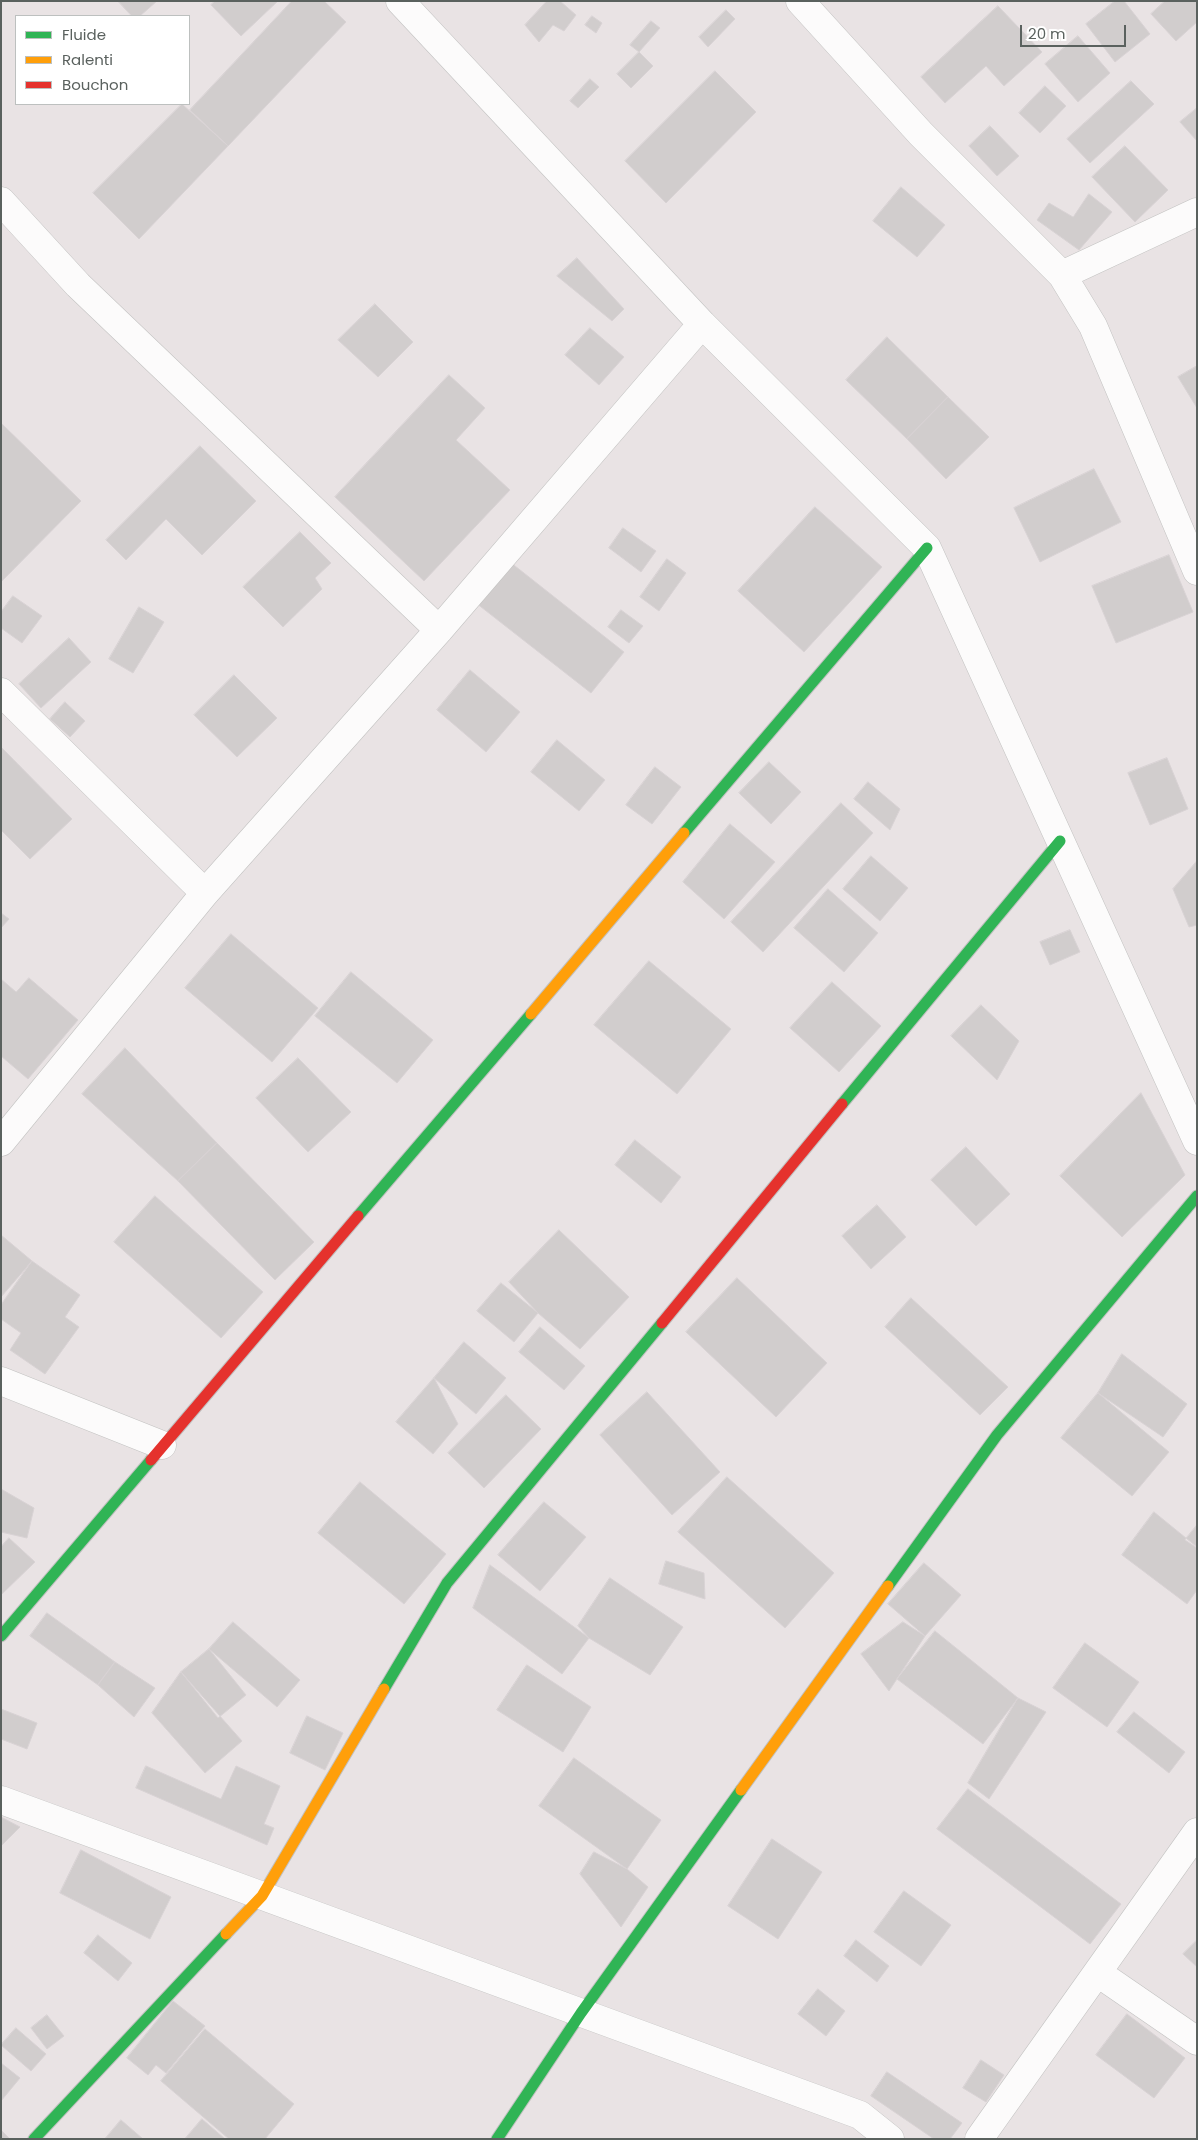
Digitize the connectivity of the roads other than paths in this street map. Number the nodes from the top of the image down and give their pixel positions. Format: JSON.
{"nodes":[{"id":1,"x":400,"y":1,"type":"edge"},
{"id":2,"x":800,"y":1,"type":"edge"},
{"id":3,"x":1,"y":201,"type":"edge"},
{"id":4,"x":1197,"y":212,"type":"edge"},
{"id":5,"x":1062,"y":275,"type":"junction"},
{"id":6,"x":702,"y":324,"type":"junction"},
{"id":7,"x":926,"y":548,"type":"junction"},
{"id":8,"x":1197,"y":571,"type":"edge"},
{"id":9,"x":438,"y":630,"type":"junction"},
{"id":10,"x":1,"y":692,"type":"edge"},
{"id":11,"x":1060,"y":841,"type":"junction"},
{"id":12,"x":205,"y":893,"type":"junction"},
{"id":13,"x":1197,"y":1141,"type":"edge"},
{"id":14,"x":1,"y":1142,"type":"edge"},
{"id":15,"x":1197,"y":1196,"type":"edge"},
{"id":16,"x":1,"y":1381,"type":"edge"},
{"id":17,"x":162,"y":1446,"type":"junction"},
{"id":18,"x":1,"y":1636,"type":"edge"},
{"id":19,"x":1,"y":1800,"type":"edge"},
{"id":20,"x":1197,"y":1832,"type":"edge"},
{"id":21,"x":262,"y":1896,"type":"junction"},
{"id":22,"x":1098,"y":1973,"type":"junction"},
{"id":23,"x":581,"y":2013,"type":"junction"},
{"id":24,"x":1197,"y":2041,"type":"edge"},
{"id":25,"x":34,"y":2139,"type":"edge"},
{"id":26,"x":497,"y":2139,"type":"edge"},
{"id":27,"x":890,"y":2139,"type":"edge"},
{"id":28,"x":978,"y":2139,"type":"edge"}],
"edges":[{"from":1,"to":6,"type":"street"},
{"from":2,"to":5,"type":"street"},
{"from":3,"to":9,"type":"street"},
{"from":4,"to":5,"type":"street"},
{"from":5,"to":8,"type":"street"},
{"from":6,"to":7,"type":"street"},
{"from":6,"to":9,"type":"street"},
{"from":7,"to":11,"type":"street"},
{"from":7,"to":17,"type":"street"},
{"from":9,"to":12,"type":"street"},
{"from":10,"to":12,"type":"street"},
{"from":11,"to":13,"type":"street"},
{"from":11,"to":21,"type":"street"},
{"from":12,"to":14,"type":"street"},
{"from":15,"to":23,"type":"street"},
{"from":16,"to":17,"type":"street"},
{"from":17,"to":18,"type":"street"},
{"from":19,"to":21,"type":"street"},
{"from":20,"to":22,"type":"street"},
{"from":21,"to":23,"type":"street"},
{"from":21,"to":25,"type":"street"},
{"from":22,"to":24,"type":"street"},
{"from":22,"to":28,"type":"street"},
{"from":23,"to":26,"type":"street"},
{"from":23,"to":27,"type":"street"}]}
